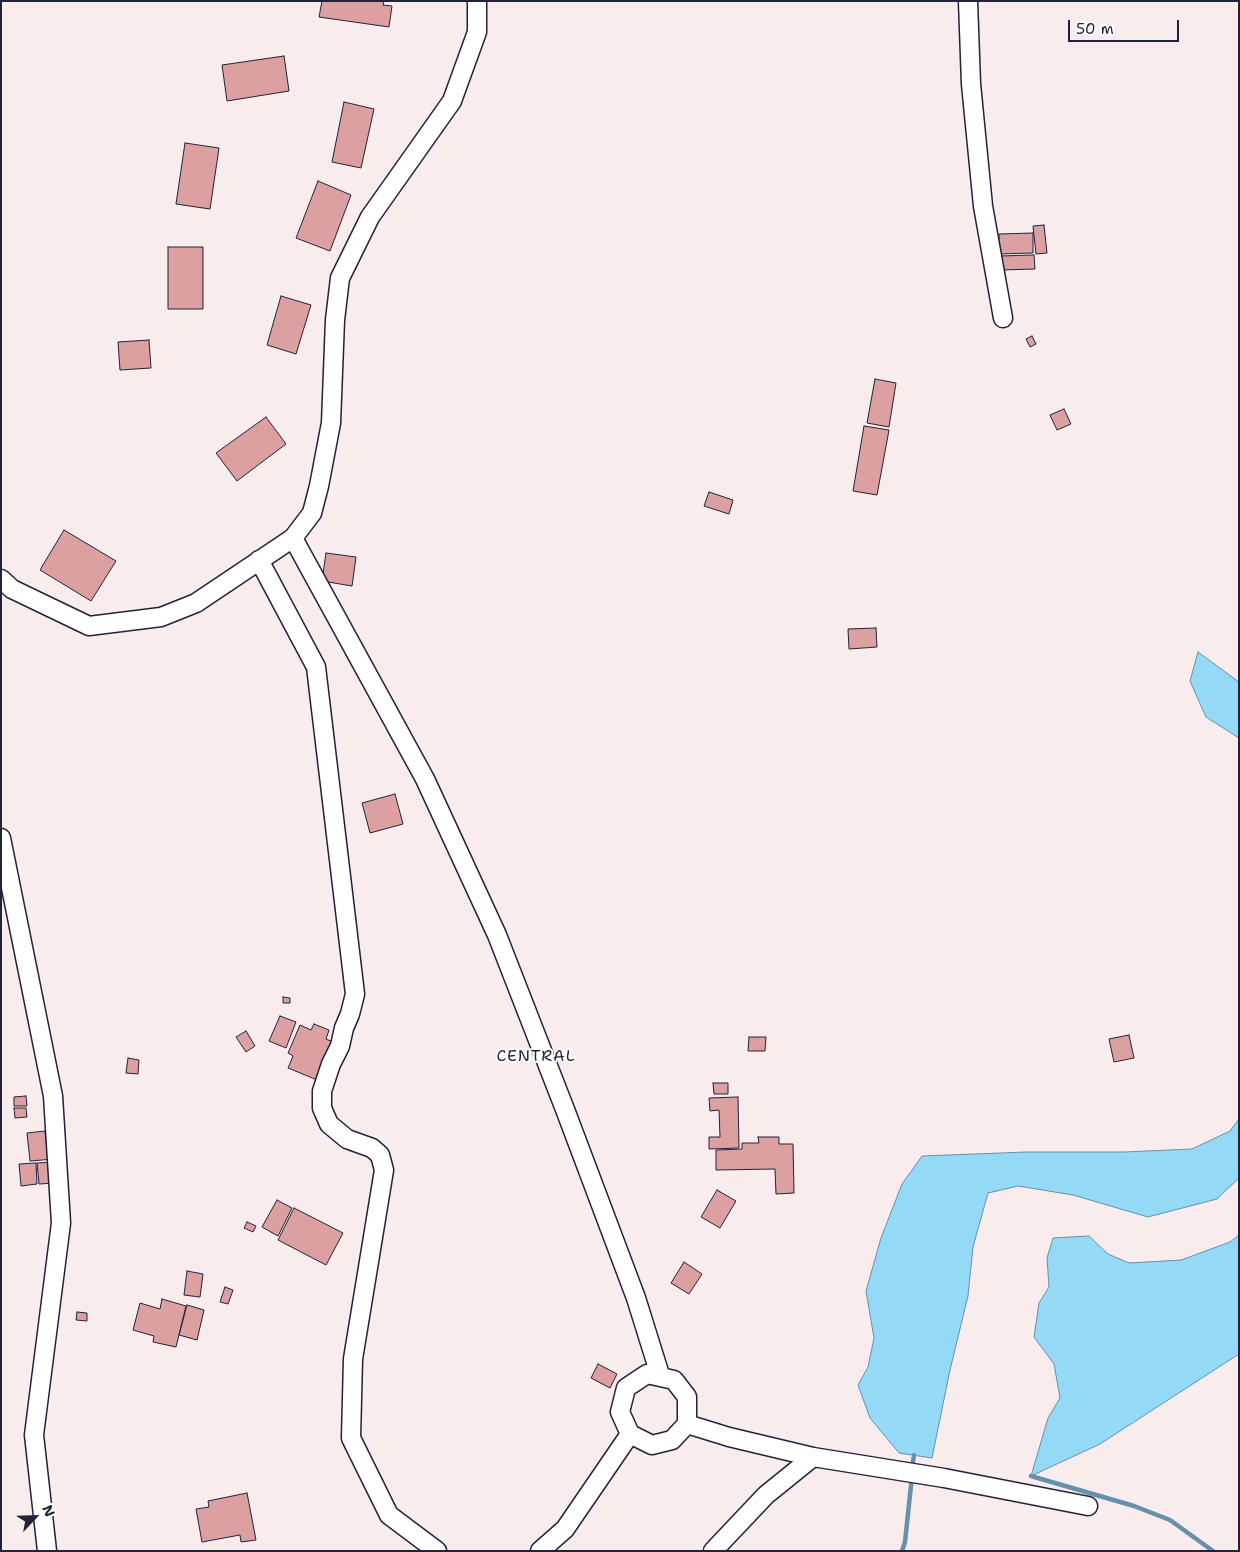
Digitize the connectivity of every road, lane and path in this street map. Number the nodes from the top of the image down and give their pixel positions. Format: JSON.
{"nodes":[{"id":1,"x":477,"y":1,"type":"edge"},
{"id":2,"x":968,"y":1,"type":"edge"},
{"id":3,"x":1003,"y":318,"type":"dead end"},
{"id":4,"x":293,"y":538,"type":"junction"},
{"id":5,"x":259,"y":560,"type":"junction"},
{"id":6,"x":1,"y":579,"type":"edge"},
{"id":7,"x":1,"y":838,"type":"edge"},
{"id":8,"x":660,"y":1375,"type":"junction"},
{"id":9,"x":688,"y":1424,"type":"junction"},
{"id":10,"x":630,"y":1434,"type":"junction"},
{"id":11,"x":813,"y":1457,"type":"junction"},
{"id":12,"x":1088,"y":1506,"type":"dead end"},
{"id":13,"x":47,"y":1551,"type":"edge"},
{"id":14,"x":437,"y":1551,"type":"edge"},
{"id":15,"x":540,"y":1551,"type":"edge"},
{"id":16,"x":713,"y":1551,"type":"edge"}],
"edges":[{"from":1,"to":4,"type":"street"},
{"from":2,"to":3,"type":"street"},
{"from":4,"to":5,"type":"street"},
{"from":4,"to":8,"type":"street"},
{"from":5,"to":6,"type":"street"},
{"from":5,"to":14,"type":"street"},
{"from":7,"to":13,"type":"street"},
{"from":8,"to":9,"type":"street"},
{"from":8,"to":10,"type":"street"},
{"from":9,"to":10,"type":"street"},
{"from":9,"to":11,"type":"street"},
{"from":10,"to":15,"type":"street"},
{"from":11,"to":12,"type":"street"},
{"from":11,"to":16,"type":"street"}]}
